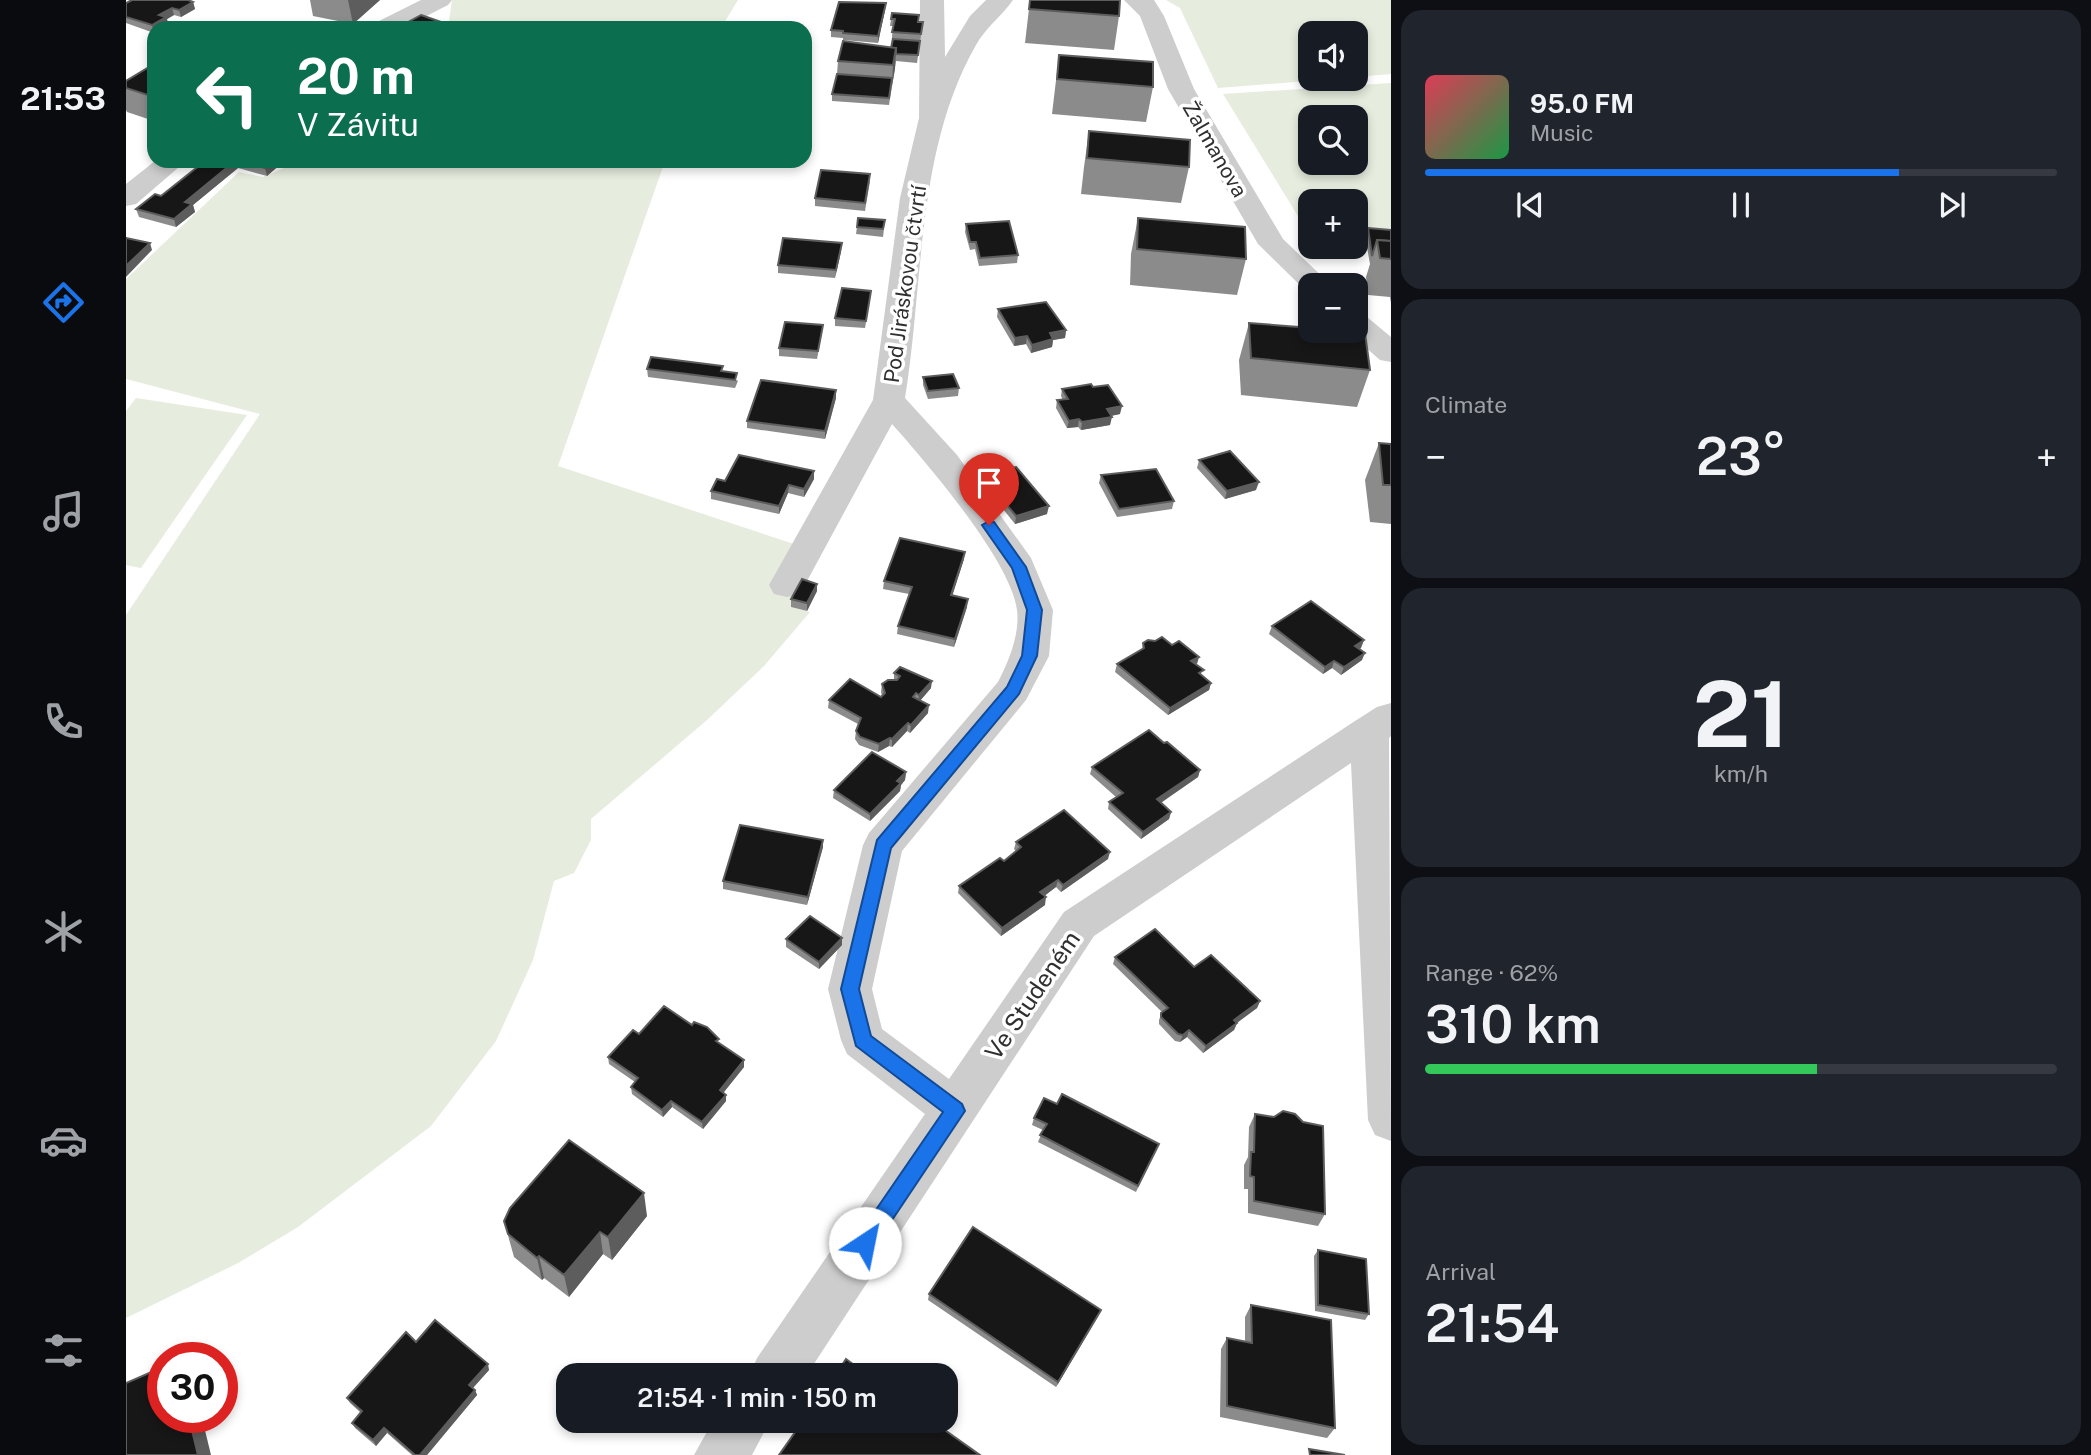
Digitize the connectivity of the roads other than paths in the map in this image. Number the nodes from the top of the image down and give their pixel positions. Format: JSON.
{"nodes":[{"id":1,"x":440,"y":0,"type":"edge"},
{"id":2,"x":932,"y":0,"type":"edge"},
{"id":3,"x":1001,"y":0,"type":"edge"},
{"id":4,"x":1136,"y":0,"type":"edge"},
{"id":5,"x":398,"y":21,"type":"edge"},
{"id":6,"x":932,"y":118,"type":"junction"},
{"id":7,"x":163,"y":168,"type":"edge"},
{"id":8,"x":126,"y":198,"type":"edge"},
{"id":9,"x":1303,"y":273,"type":"edge"},
{"id":10,"x":1368,"y":333,"type":"edge"},
{"id":11,"x":1391,"y":353,"type":"edge"},
{"id":12,"x":889,"y":400,"type":"junction"},
{"id":13,"x":787,"y":585,"type":"dead end"},
{"id":14,"x":1380,"y":724,"type":"edge"},
{"id":15,"x":955,"y":1111,"type":"junction"},
{"id":16,"x":1391,"y":1119,"type":"edge"},
{"id":17,"x":784,"y":1363,"type":"edge"},
{"id":18,"x":736,"y":1433,"type":"edge"},
{"id":19,"x":721,"y":1455,"type":"edge"}],
"edges":[{"from":1,"to":5,"type":"street"},
{"from":2,"to":6,"type":"street","name":"Pod Jiráskovou čtvrtí"},
{"from":3,"to":6,"type":"street"},
{"from":4,"to":9,"type":"street","name":"Žalmanova"},
{"from":6,"to":12,"type":"street","name":"Pod Jiráskovou čtvrtí"},
{"from":7,"to":8,"type":"street"},
{"from":10,"to":11,"type":"street"},
{"from":12,"to":13,"type":"street","name":"Pod Jiráskovou čtvrtí"},
{"from":12,"to":15,"type":"street"},
{"from":14,"to":15,"type":"street","name":"Ve Studeném"},
{"from":14,"to":16,"type":"street"},
{"from":15,"to":17,"type":"street","name":"Ve Studeném"},
{"from":18,"to":19,"type":"street"}]}
